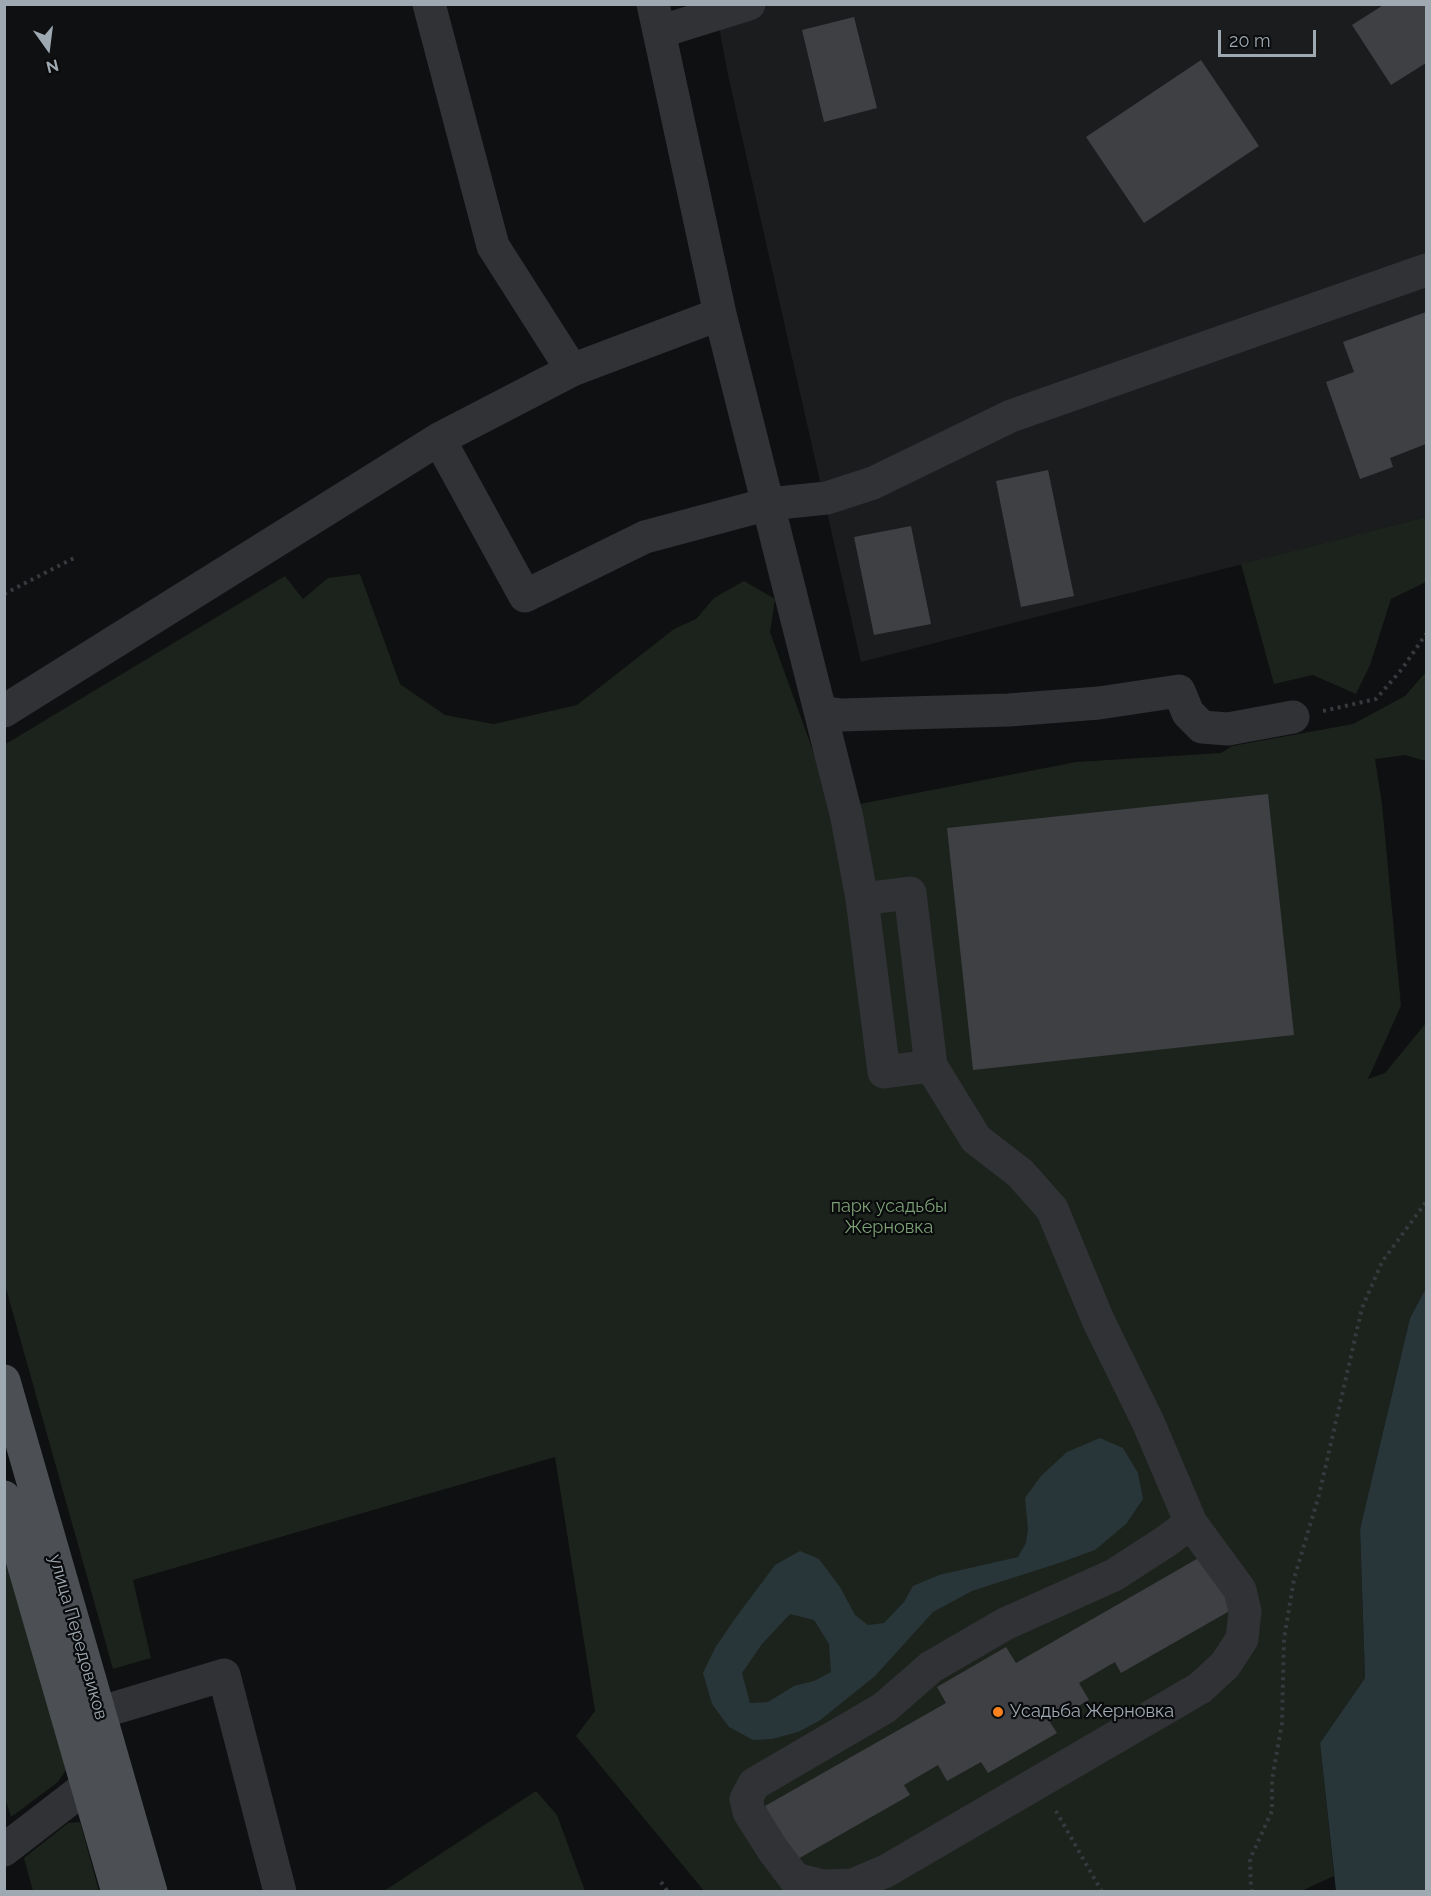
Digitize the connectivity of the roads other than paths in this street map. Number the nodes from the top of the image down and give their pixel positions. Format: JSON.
{"nodes":[{"id":1,"x":429,"y":4,"type":"edge"},
{"id":2,"x":748,"y":4,"type":"edge"},
{"id":3,"x":656,"y":18,"type":"edge"},
{"id":4,"x":1426,"y":270,"type":"edge"},
{"id":5,"x":720,"y":314,"type":"junction"},
{"id":6,"x":572,"y":370,"type":"junction"},
{"id":7,"x":439,"y":439,"type":"junction"},
{"id":8,"x":768,"y":504,"type":"junction"},
{"id":9,"x":4,"y":711,"type":"edge"},
{"id":10,"x":821,"y":712,"type":"junction"},
{"id":11,"x":1293,"y":717,"type":"road end"},
{"id":12,"x":862,"y":899,"type":"junction"},
{"id":13,"x":932,"y":1066,"type":"junction"},
{"id":14,"x":4,"y":1382,"type":"edge"},
{"id":15,"x":4,"y":1497,"type":"edge"},
{"id":16,"x":1191,"y":1523,"type":"junction"},
{"id":17,"x":84,"y":1717,"type":"junction"},
{"id":18,"x":103,"y":1781,"type":"junction"},
{"id":19,"x":6,"y":1845,"type":"edge"},
{"id":20,"x":118,"y":1892,"type":"edge"},
{"id":21,"x":151,"y":1892,"type":"edge"},
{"id":22,"x":280,"y":1892,"type":"edge"}],
"edges":[{"from":1,"to":6,"type":"street"},
{"from":2,"to":3,"type":"street"},
{"from":3,"to":5,"type":"street"},
{"from":4,"to":8,"type":"street"},
{"from":5,"to":6,"type":"street"},
{"from":5,"to":8,"type":"street"},
{"from":6,"to":7,"type":"street"},
{"from":7,"to":8,"type":"street"},
{"from":7,"to":9,"type":"street"},
{"from":8,"to":10,"type":"street"},
{"from":10,"to":11,"type":"street"},
{"from":10,"to":12,"type":"street"},
{"from":12,"to":13,"type":"street"},
{"from":12,"to":13,"type":"street"},
{"from":13,"to":16,"type":"street"},
{"from":14,"to":17,"type":"main road","name":"улица Передовиков"},
{"from":15,"to":17,"type":"main road","name":"улица Передовиков"},
{"from":16,"to":16,"type":"street"},
{"from":17,"to":18,"type":"main road","name":"улица Передовиков"},
{"from":17,"to":22,"type":"street"},
{"from":18,"to":19,"type":"street"},
{"from":18,"to":20,"type":"main road","name":"улица Передовиков"},
{"from":18,"to":21,"type":"main road","name":"улица Передовиков"}]}
